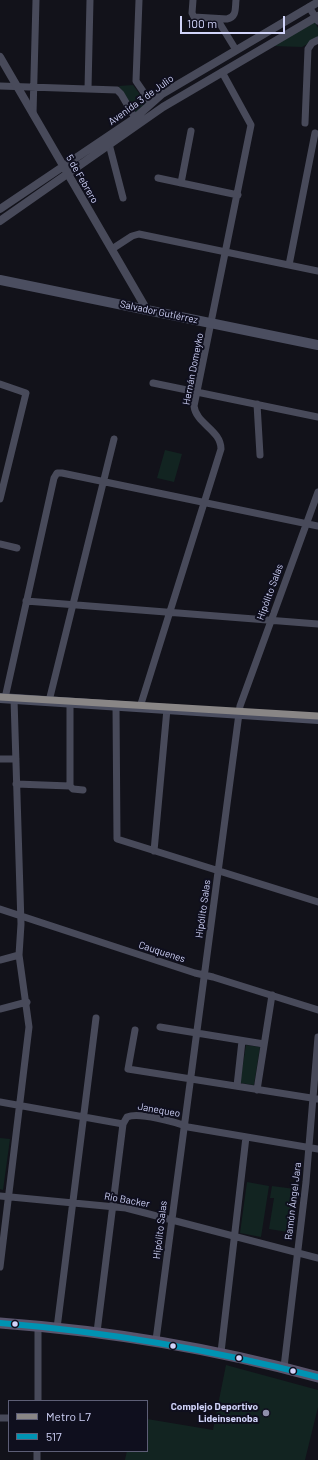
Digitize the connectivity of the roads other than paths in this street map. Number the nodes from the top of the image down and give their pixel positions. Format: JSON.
{"nodes":[{"id":1,"x":36,"y":0,"type":"edge"},
{"id":2,"x":90,"y":0,"type":"edge"},
{"id":3,"x":139,"y":0,"type":"edge"},
{"id":4,"x":193,"y":0,"type":"edge"},
{"id":5,"x":236,"y":0,"type":"edge"},
{"id":6,"x":318,"y":2,"type":"edge"},
{"id":7,"x":309,"y":7,"type":"junction"},
{"id":8,"x":317,"y":18,"type":"edge"},
{"id":9,"x":217,"y":19,"type":"junction"},
{"id":10,"x":318,"y":40,"type":"edge"},
{"id":11,"x":236,"y":50,"type":"junction"},
{"id":12,"x":0,"y":57,"type":"edge"},
{"id":13,"x":222,"y":72,"type":"junction"},
{"id":14,"x":0,"y":86,"type":"edge"},
{"id":15,"x":17,"y":87,"type":"junction"},
{"id":16,"x":34,"y":87,"type":"junction"},
{"id":17,"x":88,"y":89,"type":"junction"},
{"id":18,"x":150,"y":104,"type":"junction"},
{"id":19,"x":33,"y":114,"type":"junction"},
{"id":20,"x":135,"y":118,"type":"junction"},
{"id":21,"x":305,"y":123,"type":"dead end"},
{"id":22,"x":191,"y":131,"type":"dead end"},
{"id":23,"x":315,"y":133,"type":"dead end"},
{"id":24,"x":109,"y":144,"type":"junction"},
{"id":25,"x":65,"y":170,"type":"junction"},
{"id":26,"x":158,"y":178,"type":"dead end"},
{"id":27,"x":181,"y":183,"type":"junction"},
{"id":28,"x":238,"y":195,"type":"junction"},
{"id":29,"x":123,"y":198,"type":"dead end"},
{"id":30,"x":0,"y":209,"type":"edge"},
{"id":31,"x":0,"y":221,"type":"edge"},
{"id":32,"x":112,"y":249,"type":"junction"},
{"id":33,"x":226,"y":252,"type":"junction"},
{"id":34,"x":289,"y":265,"type":"junction"},
{"id":35,"x":318,"y":271,"type":"edge"},
{"id":36,"x":0,"y":280,"type":"edge"},
{"id":37,"x":147,"y":310,"type":"junction"},
{"id":38,"x":212,"y":323,"type":"junction"},
{"id":39,"x":318,"y":345,"type":"edge"},
{"id":40,"x":154,"y":383,"type":"dead end"},
{"id":41,"x":0,"y":384,"type":"edge"},
{"id":42,"x":197,"y":392,"type":"junction"},
{"id":43,"x":257,"y":404,"type":"junction"},
{"id":44,"x":318,"y":417,"type":"edge"},
{"id":45,"x":114,"y":439,"type":"dead end"},
{"id":46,"x":260,"y":456,"type":"dead end"},
{"id":47,"x":104,"y":481,"type":"junction"},
{"id":48,"x":318,"y":492,"type":"edge"},
{"id":49,"x":0,"y":499,"type":"edge"},
{"id":50,"x":204,"y":502,"type":"junction"},
{"id":51,"x":306,"y":524,"type":"junction"},
{"id":52,"x":318,"y":526,"type":"edge"},
{"id":53,"x":0,"y":544,"type":"edge"},
{"id":54,"x":17,"y":548,"type":"dead end"},
{"id":55,"x":26,"y":601,"type":"junction"},
{"id":56,"x":73,"y":605,"type":"junction"},
{"id":57,"x":170,"y":613,"type":"junction"},
{"id":58,"x":270,"y":621,"type":"junction"},
{"id":59,"x":318,"y":624,"type":"edge"},
{"id":60,"x":6,"y":698,"type":"edge"},
{"id":61,"x":49,"y":701,"type":"junction"},
{"id":62,"x":70,"y":703,"type":"junction"},
{"id":63,"x":116,"y":706,"type":"junction"},
{"id":64,"x":140,"y":708,"type":"junction"},
{"id":65,"x":167,"y":709,"type":"junction"},
{"id":66,"x":238,"y":714,"type":"junction"},
{"id":67,"x":318,"y":720,"type":"edge"},
{"id":68,"x":0,"y":759,"type":"edge"},
{"id":69,"x":16,"y":760,"type":"junction"},
{"id":70,"x":16,"y":784,"type":"junction"},
{"id":71,"x":70,"y":786,"type":"junction"},
{"id":72,"x":83,"y":790,"type":"dead end"},
{"id":73,"x":154,"y":851,"type":"junction"},
{"id":74,"x":218,"y":871,"type":"junction"},
{"id":75,"x":318,"y":902,"type":"edge"},
{"id":76,"x":0,"y":909,"type":"edge"},
{"id":77,"x":20,"y":916,"type":"junction"},
{"id":78,"x":19,"y":955,"type":"junction"},
{"id":79,"x":0,"y":960,"type":"edge"},
{"id":80,"x":204,"y":975,"type":"junction"},
{"id":81,"x":272,"y":996,"type":"junction"},
{"id":82,"x":27,"y":1002,"type":"junction"},
{"id":83,"x":0,"y":1009,"type":"edge"},
{"id":84,"x":318,"y":1010,"type":"edge"},
{"id":85,"x":96,"y":1018,"type":"dead end"},
{"id":86,"x":160,"y":1027,"type":"dead end"},
{"id":87,"x":135,"y":1030,"type":"dead end"},
{"id":88,"x":196,"y":1033,"type":"junction"},
{"id":89,"x":318,"y":1037,"type":"edge"},
{"id":90,"x":242,"y":1041,"type":"junction"},
{"id":91,"x":264,"y":1044,"type":"junction"},
{"id":92,"x":189,"y":1079,"type":"junction"},
{"id":93,"x":237,"y":1086,"type":"junction"},
{"id":94,"x":257,"y":1090,"type":"junction"},
{"id":95,"x":316,"y":1099,"type":"edge"},
{"id":96,"x":0,"y":1102,"type":"edge"},
{"id":97,"x":20,"y":1106,"type":"junction"},
{"id":98,"x":84,"y":1117,"type":"junction"},
{"id":99,"x":124,"y":1124,"type":"junction"},
{"id":100,"x":184,"y":1125,"type":"junction"},
{"id":101,"x":246,"y":1137,"type":"junction"},
{"id":102,"x":309,"y":1148,"type":"junction"},
{"id":103,"x":318,"y":1149,"type":"edge"},
{"id":104,"x":0,"y":1196,"type":"edge"},
{"id":105,"x":9,"y":1197,"type":"junction"},
{"id":106,"x":73,"y":1203,"type":"junction"},
{"id":107,"x":113,"y":1206,"type":"junction"},
{"id":108,"x":172,"y":1220,"type":"junction"},
{"id":109,"x":234,"y":1236,"type":"junction"},
{"id":110,"x":298,"y":1253,"type":"junction"},
{"id":111,"x":318,"y":1258,"type":"edge"},
{"id":112,"x":0,"y":1267,"type":"edge"},
{"id":113,"x":0,"y":1323,"type":"edge"},
{"id":114,"x":38,"y":1326,"type":"junction"},
{"id":115,"x":57,"y":1328,"type":"junction"},
{"id":116,"x":97,"y":1332,"type":"junction"},
{"id":117,"x":156,"y":1340,"type":"junction"},
{"id":118,"x":221,"y":1352,"type":"junction"},
{"id":119,"x":284,"y":1367,"type":"junction"},
{"id":120,"x":318,"y":1377,"type":"edge"},
{"id":121,"x":38,"y":1400,"type":"edge"}],
"edges":[{"from":1,"to":16,"type":"street"},
{"from":2,"to":17,"type":"street"},
{"from":3,"to":18,"type":"street"},
{"from":4,"to":9,"type":"street"},
{"from":5,"to":9,"type":"street"},
{"from":6,"to":7,"type":"street","name":"Avenida 3 de Julio"},
{"from":7,"to":8,"type":"street"},
{"from":7,"to":11,"type":"street","name":"Avenida 3 de Julio"},
{"from":8,"to":13,"type":"street","name":"Avenida 3 de Julio"},
{"from":9,"to":11,"type":"street"},
{"from":10,"to":21,"type":"street"},
{"from":11,"to":18,"type":"street","name":"Avenida 3 de Julio"},
{"from":12,"to":15,"type":"street","name":"5 de Febrero"},
{"from":13,"to":24,"type":"street","name":"Avenida 3 de Julio"},
{"from":13,"to":28,"type":"street","name":"Hernán Domeyko"},
{"from":14,"to":15,"type":"street"},
{"from":15,"to":16,"type":"street"},
{"from":15,"to":19,"type":"street","name":"5 de Febrero"},
{"from":16,"to":17,"type":"street"},
{"from":16,"to":19,"type":"street"},
{"from":17,"to":20,"type":"street"},
{"from":18,"to":20,"type":"street","name":"Avenida 3 de Julio"},
{"from":19,"to":25,"type":"street","name":"5 de Febrero"},
{"from":20,"to":25,"type":"street","name":"Avenida 3 de Julio"},
{"from":22,"to":27,"type":"street"},
{"from":23,"to":34,"type":"street"},
{"from":24,"to":25,"type":"street","name":"Avenida 3 de Julio"},
{"from":24,"to":29,"type":"street"},
{"from":25,"to":30,"type":"street","name":"Avenida 3 de Julio"},
{"from":25,"to":31,"type":"street","name":"Avenida 3 de Julio"},
{"from":25,"to":32,"type":"street","name":"5 de Febrero"},
{"from":26,"to":27,"type":"street"},
{"from":27,"to":28,"type":"street"},
{"from":28,"to":33,"type":"street","name":"Hernán Domeyko"},
{"from":32,"to":33,"type":"street"},
{"from":32,"to":37,"type":"street","name":"5 de Febrero"},
{"from":33,"to":34,"type":"street"},
{"from":33,"to":38,"type":"street","name":"Hernán Domeyko"},
{"from":34,"to":35,"type":"street"},
{"from":36,"to":37,"type":"main road","name":"Salvador Gutiérrez"},
{"from":37,"to":38,"type":"main road","name":"Salvador Gutiérrez"},
{"from":38,"to":39,"type":"main road","name":"Salvador Gutiérrez"},
{"from":38,"to":42,"type":"street","name":"Hernán Domeyko"},
{"from":40,"to":42,"type":"street"},
{"from":41,"to":49,"type":"street"},
{"from":42,"to":43,"type":"street"},
{"from":42,"to":50,"type":"street","name":"Hernán Domeyko"},
{"from":43,"to":44,"type":"street"},
{"from":43,"to":46,"type":"street"},
{"from":45,"to":47,"type":"street"},
{"from":47,"to":50,"type":"street"},
{"from":47,"to":55,"type":"street"},
{"from":47,"to":56,"type":"street"},
{"from":48,"to":51,"type":"street","name":"Hipólito Salas"},
{"from":50,"to":51,"type":"street"},
{"from":50,"to":57,"type":"street","name":"Hernán Domeyko"},
{"from":51,"to":52,"type":"street"},
{"from":51,"to":58,"type":"street","name":"Hipólito Salas"},
{"from":53,"to":54,"type":"street"},
{"from":55,"to":56,"type":"street"},
{"from":55,"to":60,"type":"street"},
{"from":56,"to":57,"type":"street"},
{"from":56,"to":61,"type":"street"},
{"from":57,"to":58,"type":"street"},
{"from":57,"to":64,"type":"street","name":"Hernán Domeyko"},
{"from":58,"to":59,"type":"street"},
{"from":58,"to":66,"type":"street","name":"Hipólito Salas"},
{"from":60,"to":61,"type":"main road"},
{"from":60,"to":69,"type":"street"},
{"from":61,"to":62,"type":"main road"},
{"from":62,"to":63,"type":"main road"},
{"from":62,"to":71,"type":"street"},
{"from":63,"to":64,"type":"main road"},
{"from":63,"to":73,"type":"street"},
{"from":64,"to":65,"type":"main road"},
{"from":65,"to":66,"type":"main road"},
{"from":65,"to":73,"type":"street"},
{"from":66,"to":67,"type":"main road"},
{"from":66,"to":74,"type":"street","name":"Hipólito Salas"},
{"from":68,"to":69,"type":"street"},
{"from":69,"to":70,"type":"street"},
{"from":70,"to":71,"type":"street"},
{"from":70,"to":77,"type":"street"},
{"from":71,"to":72,"type":"street"},
{"from":73,"to":74,"type":"street"},
{"from":74,"to":75,"type":"street"},
{"from":74,"to":80,"type":"street","name":"Hipólito Salas"},
{"from":76,"to":77,"type":"street","name":"Cauquenes"},
{"from":77,"to":78,"type":"street"},
{"from":77,"to":80,"type":"street","name":"Cauquenes"},
{"from":78,"to":79,"type":"street"},
{"from":78,"to":82,"type":"street"},
{"from":80,"to":81,"type":"street","name":"Cauquenes"},
{"from":80,"to":88,"type":"street","name":"Hipólito Salas"},
{"from":81,"to":84,"type":"street","name":"Cauquenes"},
{"from":81,"to":91,"type":"street"},
{"from":82,"to":83,"type":"street"},
{"from":82,"to":97,"type":"street"},
{"from":85,"to":98,"type":"street"},
{"from":86,"to":88,"type":"street"},
{"from":87,"to":92,"type":"street"},
{"from":88,"to":90,"type":"street"},
{"from":88,"to":92,"type":"street","name":"Hipólito Salas"},
{"from":89,"to":95,"type":"street","name":"Ramón Ángel Jara"},
{"from":90,"to":91,"type":"street"},
{"from":90,"to":93,"type":"street"},
{"from":91,"to":94,"type":"street"},
{"from":92,"to":93,"type":"street"},
{"from":92,"to":100,"type":"street","name":"Hipólito Salas"},
{"from":93,"to":94,"type":"street"},
{"from":94,"to":95,"type":"street"},
{"from":95,"to":102,"type":"street","name":"Ramón Ángel Jara"},
{"from":96,"to":97,"type":"street"},
{"from":97,"to":98,"type":"street"},
{"from":97,"to":105,"type":"street"},
{"from":98,"to":99,"type":"street"},
{"from":98,"to":106,"type":"street"},
{"from":99,"to":100,"type":"street","name":"Janequeo"},
{"from":99,"to":107,"type":"street"},
{"from":100,"to":101,"type":"street","name":"Janequeo"},
{"from":100,"to":108,"type":"street","name":"Hipólito Salas"},
{"from":101,"to":102,"type":"street","name":"Janequeo"},
{"from":101,"to":109,"type":"street"},
{"from":102,"to":103,"type":"street","name":"Janequeo"},
{"from":102,"to":110,"type":"street","name":"Ramón Ángel Jara"},
{"from":104,"to":105,"type":"street","name":"Río Backer"},
{"from":105,"to":106,"type":"street","name":"Río Backer"},
{"from":105,"to":112,"type":"street"},
{"from":106,"to":107,"type":"street","name":"Río Backer"},
{"from":106,"to":115,"type":"street"},
{"from":107,"to":108,"type":"street","name":"Río Backer"},
{"from":107,"to":116,"type":"street"},
{"from":108,"to":109,"type":"street","name":"Río Backer"},
{"from":108,"to":117,"type":"street","name":"Hipólito Salas"},
{"from":109,"to":110,"type":"street","name":"Río Backer"},
{"from":109,"to":118,"type":"street"},
{"from":110,"to":111,"type":"street","name":"Río Backer"},
{"from":110,"to":119,"type":"street","name":"Ramón Ángel Jara"},
{"from":113,"to":114,"type":"main road"},
{"from":114,"to":115,"type":"main road"},
{"from":114,"to":121,"type":"street"},
{"from":115,"to":116,"type":"main road"},
{"from":116,"to":117,"type":"main road"},
{"from":117,"to":118,"type":"main road"},
{"from":118,"to":119,"type":"main road"},
{"from":119,"to":120,"type":"main road"}]}
